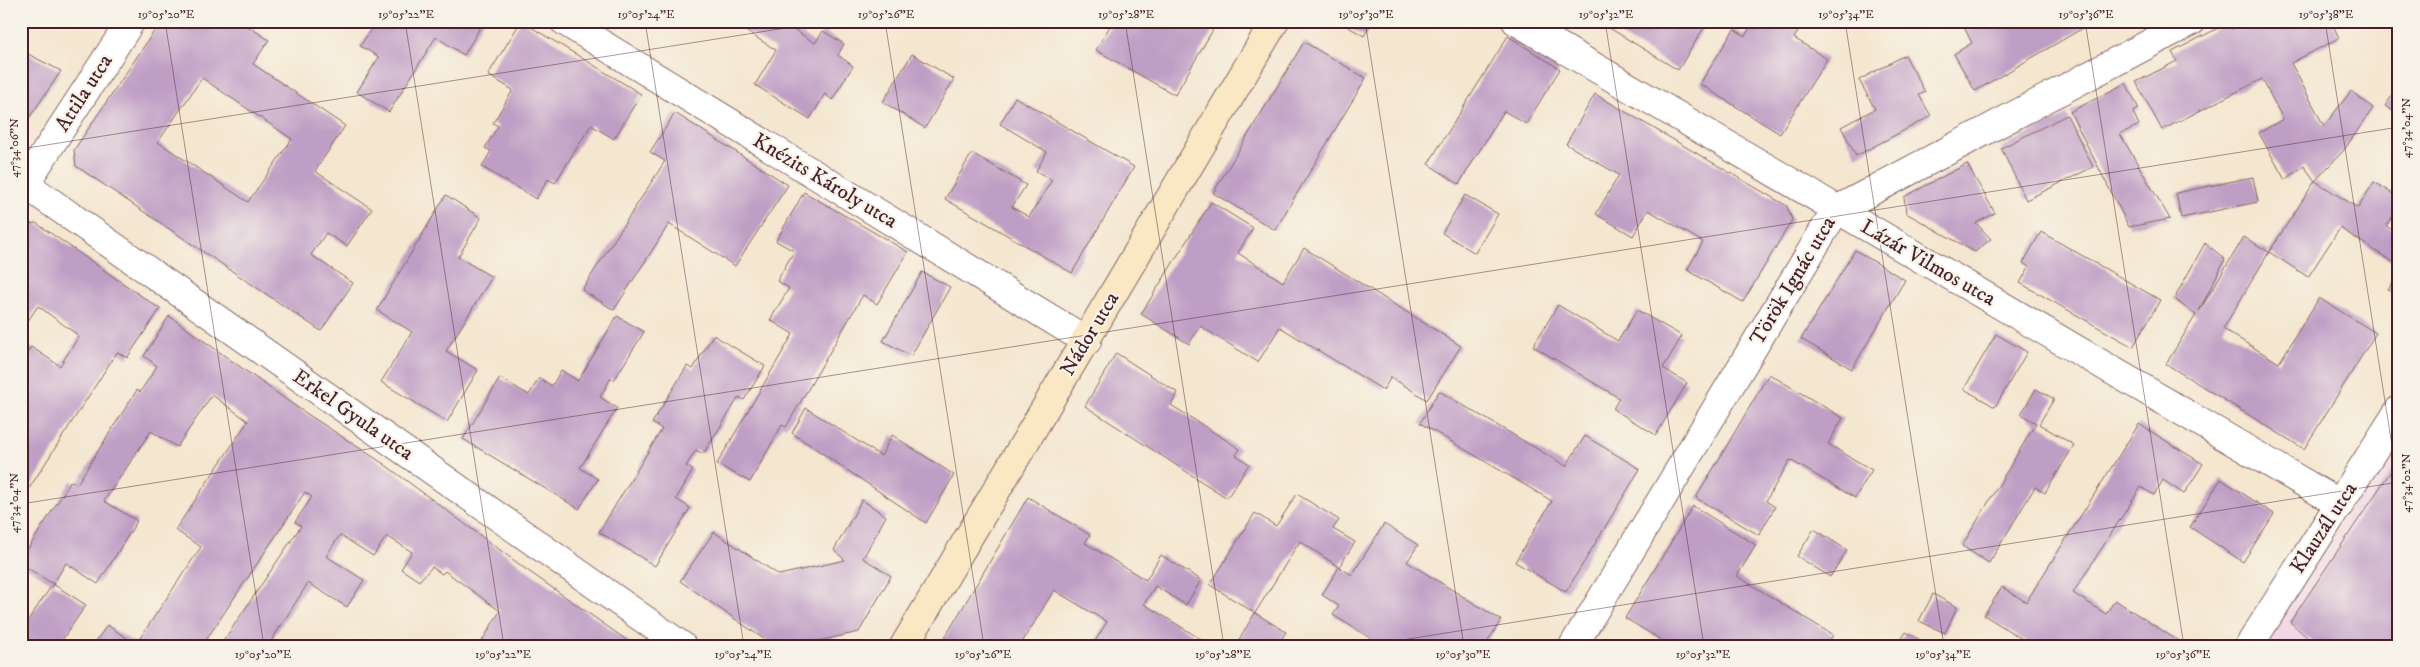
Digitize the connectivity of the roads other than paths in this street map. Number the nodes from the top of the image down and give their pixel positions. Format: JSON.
{"nodes":[{"id":1,"x":131,"y":21,"type":"edge"},
{"id":2,"x":564,"y":21,"type":"edge"},
{"id":3,"x":1275,"y":21,"type":"edge"},
{"id":4,"x":1516,"y":21,"type":"edge"},
{"id":5,"x":2192,"y":21,"type":"edge"},
{"id":6,"x":23,"y":187,"type":"edge"},
{"id":7,"x":1836,"y":210,"type":"junction"},
{"id":8,"x":1087,"y":341,"type":"junction"},
{"id":9,"x":2399,"y":410,"type":"edge"},
{"id":10,"x":2340,"y":504,"type":"junction"},
{"id":11,"x":682,"y":646,"type":"edge"},
{"id":12,"x":904,"y":646,"type":"edge"},
{"id":13,"x":1573,"y":646,"type":"edge"},
{"id":14,"x":2248,"y":646,"type":"edge"}],
"edges":[{"from":1,"to":6,"type":"street","name":"Attila utca"},
{"from":2,"to":8,"type":"street","name":"Knézits Károly utca"},
{"from":3,"to":8,"type":"street","name":"Nádor utca"},
{"from":4,"to":7,"type":"street","name":"Lázár Vilmos utca"},
{"from":5,"to":7,"type":"street","name":"Török Ignác utca"},
{"from":6,"to":11,"type":"street","name":"Erkel Gyula utca"},
{"from":7,"to":10,"type":"street","name":"Lázár Vilmos utca"},
{"from":7,"to":13,"type":"street","name":"Török Ignác utca"},
{"from":8,"to":12,"type":"street","name":"Nádor utca"},
{"from":9,"to":10,"type":"street","name":"Klauzál utca"},
{"from":10,"to":14,"type":"street","name":"Klauzál utca"}]}
